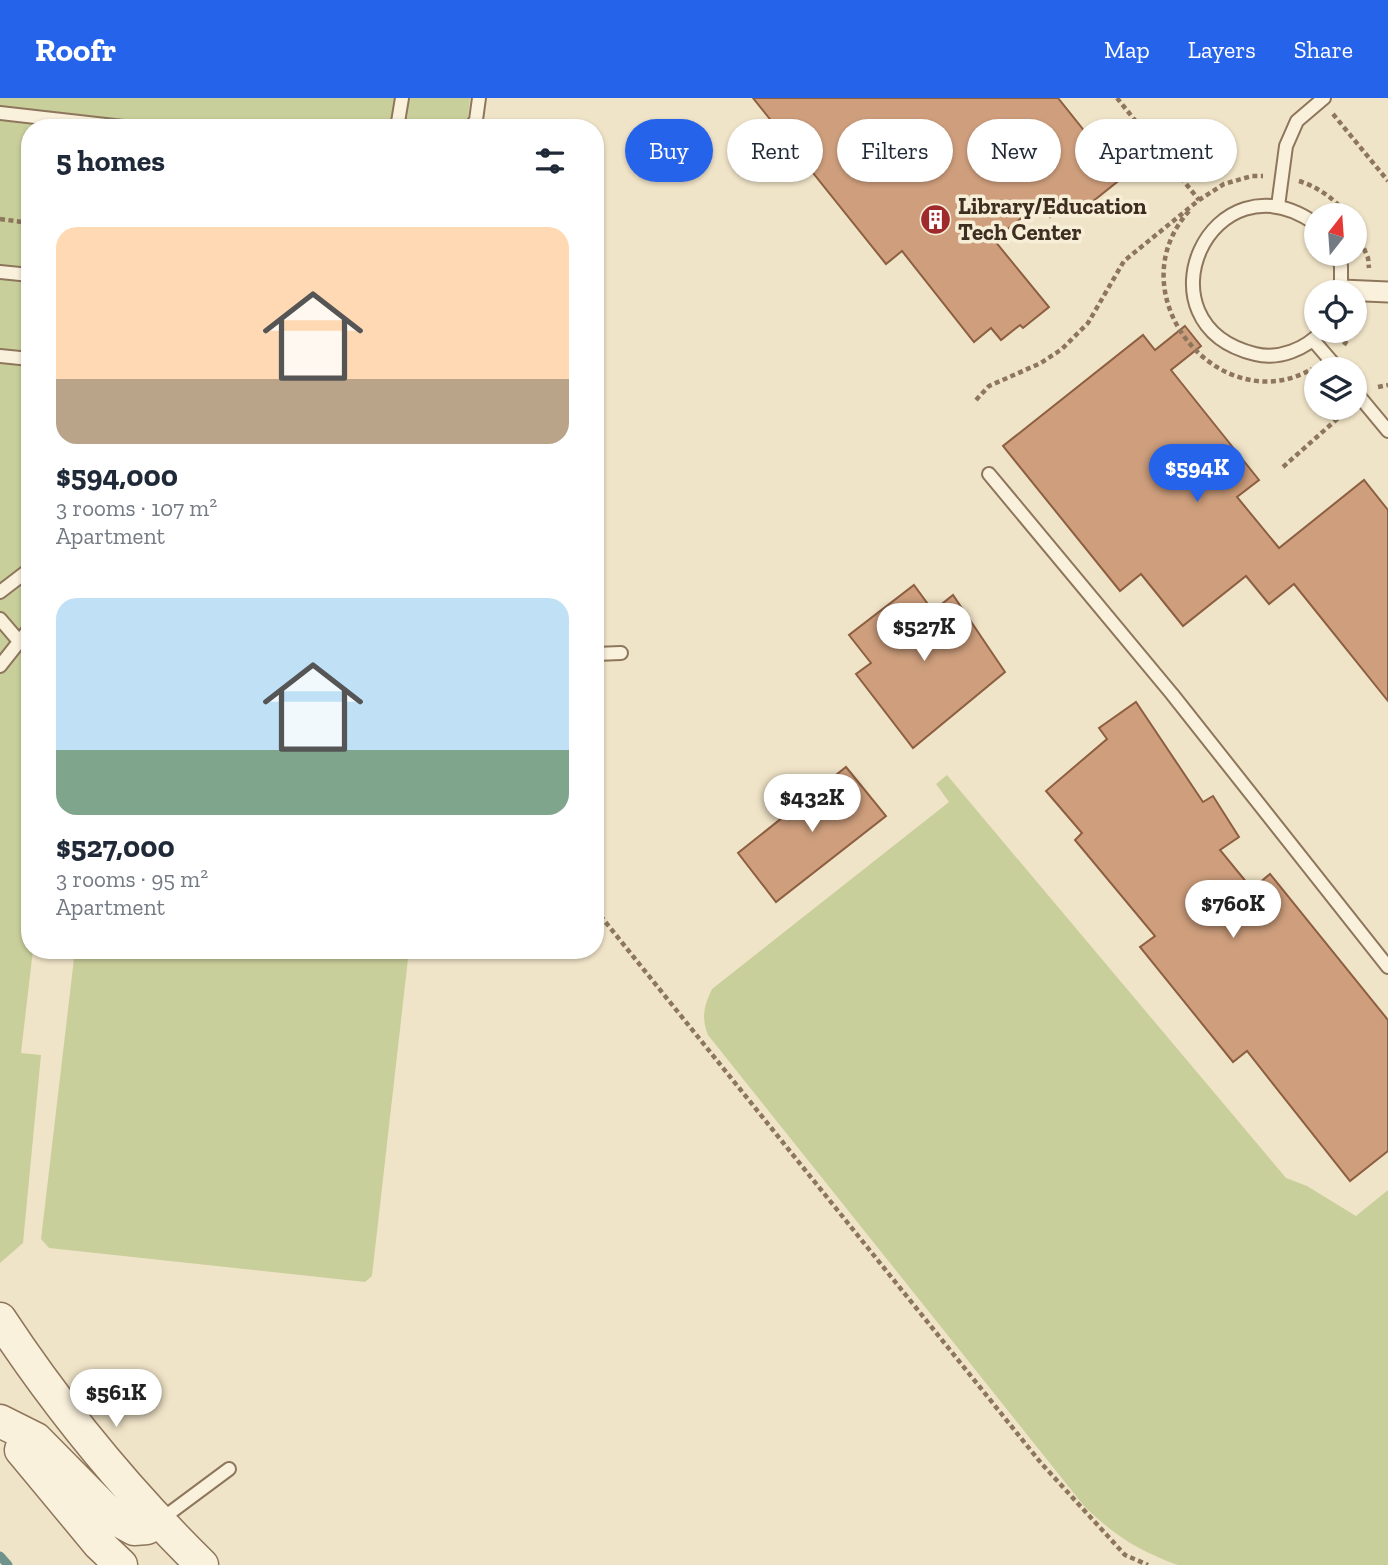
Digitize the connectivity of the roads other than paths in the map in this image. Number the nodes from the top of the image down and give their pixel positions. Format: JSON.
{"nodes":[{"id":1,"x":402,"y":98,"type":"edge"},
{"id":2,"x":479,"y":98,"type":"edge"},
{"id":3,"x":1323,"y":99,"type":"edge"},
{"id":4,"x":0,"y":113,"type":"edge"},
{"id":5,"x":53,"y":119,"type":"edge"},
{"id":6,"x":398,"y":119,"type":"edge"},
{"id":7,"x":476,"y":119,"type":"edge"},
{"id":8,"x":1278,"y":206,"type":"junction"},
{"id":9,"x":1304,"y":216,"type":"edge"},
{"id":10,"x":0,"y":272,"type":"edge"},
{"id":11,"x":21,"y":274,"type":"edge"},
{"id":12,"x":1305,"y":343,"type":"edge"},
{"id":13,"x":0,"y":356,"type":"edge"},
{"id":14,"x":21,"y":358,"type":"edge"},
{"id":15,"x":1367,"y":406,"type":"edge"},
{"id":16,"x":1388,"y":431,"type":"edge"},
{"id":17,"x":989,"y":474,"type":"dead end"},
{"id":18,"x":21,"y":576,"type":"edge"},
{"id":19,"x":0,"y":592,"type":"edge"},
{"id":20,"x":0,"y":619,"type":"edge"},
{"id":21,"x":21,"y":637,"type":"edge"},
{"id":22,"x":18,"y":640,"type":"junction"},
{"id":23,"x":621,"y":653,"type":"dead end"},
{"id":24,"x":604,"y":654,"type":"edge"},
{"id":25,"x":0,"y":666,"type":"edge"},
{"id":26,"x":1388,"y":967,"type":"edge"},
{"id":27,"x":0,"y":1319,"type":"edge"},
{"id":28,"x":0,"y":1421,"type":"edge"},
{"id":29,"x":229,"y":1469,"type":"dead end"},
{"id":30,"x":158,"y":1522,"type":"junction"},
{"id":31,"x":121,"y":1565,"type":"edge"},
{"id":32,"x":202,"y":1565,"type":"edge"}],
"edges":[{"from":1,"to":6,"type":"lane"},
{"from":2,"to":7,"type":"lane"},
{"from":3,"to":8,"type":"lane"},
{"from":4,"to":5,"type":"lane"},
{"from":8,"to":9,"type":"lane"},
{"from":8,"to":12,"type":"lane"},
{"from":10,"to":11,"type":"lane"},
{"from":13,"to":14,"type":"lane"},
{"from":15,"to":16,"type":"lane"},
{"from":17,"to":26,"type":"lane"},
{"from":18,"to":19,"type":"lane"},
{"from":20,"to":22,"type":"lane"},
{"from":21,"to":22,"type":"lane"},
{"from":22,"to":25,"type":"lane"},
{"from":23,"to":24,"type":"lane"},
{"from":27,"to":30,"type":"street"},
{"from":28,"to":30,"type":"street"},
{"from":28,"to":31,"type":"street"},
{"from":29,"to":30,"type":"lane"},
{"from":30,"to":32,"type":"street"}]}
